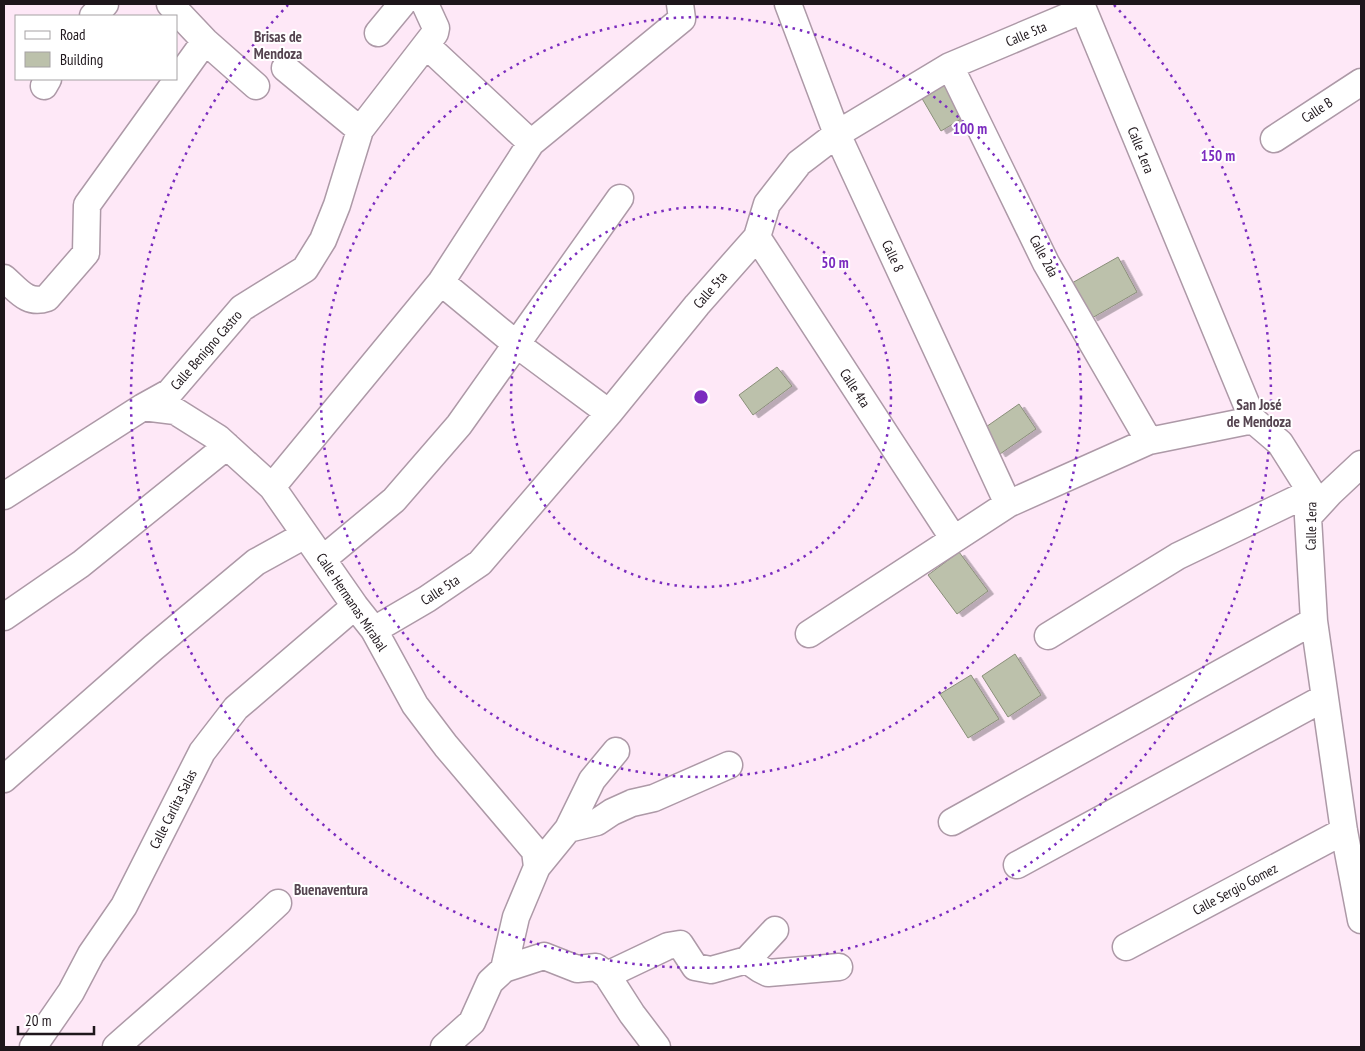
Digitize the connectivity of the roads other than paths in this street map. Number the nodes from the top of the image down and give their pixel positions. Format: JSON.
{"nodes":[{"id":1,"x":105,"y":4,"type":"edge"},
{"id":2,"x":170,"y":4,"type":"edge"},
{"id":3,"x":402,"y":4,"type":"edge"},
{"id":4,"x":425,"y":4,"type":"edge"},
{"id":5,"x":680,"y":4,"type":"edge"},
{"id":6,"x":788,"y":4,"type":"edge"},
{"id":7,"x":1082,"y":7,"type":"edge"},
{"id":8,"x":94,"y":15,"type":"edge"},
{"id":9,"x":378,"y":33,"type":"dead end"},
{"id":10,"x":431,"y":39,"type":"junction"},
{"id":11,"x":205,"y":41,"type":"junction"},
{"id":12,"x":950,"y":66,"type":"junction"},
{"id":13,"x":285,"y":68,"type":"dead end"},
{"id":14,"x":178,"y":79,"type":"edge"},
{"id":15,"x":177,"y":80,"type":"edge"},
{"id":16,"x":1361,"y":82,"type":"edge"},
{"id":17,"x":256,"y":86,"type":"dead end"},
{"id":18,"x":360,"y":130,"type":"junction"},
{"id":19,"x":837,"y":134,"type":"junction"},
{"id":20,"x":1274,"y":139,"type":"dead end"},
{"id":21,"x":531,"y":143,"type":"junction"},
{"id":22,"x":620,"y":198,"type":"dead end"},
{"id":23,"x":757,"y":237,"type":"junction"},
{"id":24,"x":4,"y":278,"type":"edge"},
{"id":25,"x":442,"y":282,"type":"junction"},
{"id":26,"x":516,"y":344,"type":"junction"},
{"id":27,"x":143,"y":408,"type":"junction"},
{"id":28,"x":609,"y":413,"type":"junction"},
{"id":29,"x":1253,"y":420,"type":"junction"},
{"id":30,"x":1149,"y":441,"type":"junction"},
{"id":31,"x":227,"y":446,"type":"junction"},
{"id":32,"x":1361,"y":464,"type":"edge"},
{"id":33,"x":272,"y":487,"type":"junction"},
{"id":34,"x":4,"y":496,"type":"edge"},
{"id":35,"x":1008,"y":504,"type":"junction"},
{"id":36,"x":1310,"y":504,"type":"junction"},
{"id":37,"x":305,"y":535,"type":"junction"},
{"id":38,"x":953,"y":538,"type":"junction"},
{"id":39,"x":323,"y":559,"type":"junction"},
{"id":40,"x":355,"y":606,"type":"junction"},
{"id":41,"x":4,"y":617,"type":"edge"},
{"id":42,"x":1314,"y":621,"type":"junction"},
{"id":43,"x":374,"y":630,"type":"junction"},
{"id":44,"x":809,"y":634,"type":"dead end"},
{"id":45,"x":1048,"y":636,"type":"dead end"},
{"id":46,"x":1324,"y":698,"type":"junction"},
{"id":47,"x":616,"y":751,"type":"dead end"},
{"id":48,"x":729,"y":765,"type":"dead end"},
{"id":49,"x":4,"y":779,"type":"edge"},
{"id":50,"x":952,"y":822,"type":"dead end"},
{"id":51,"x":568,"y":829,"type":"junction"},
{"id":52,"x":1344,"y":831,"type":"junction"},
{"id":53,"x":1017,"y":865,"type":"dead end"},
{"id":54,"x":537,"y":867,"type":"junction"},
{"id":55,"x":278,"y":903,"type":"dead end"},
{"id":56,"x":1361,"y":913,"type":"edge"},
{"id":57,"x":775,"y":930,"type":"dead end"},
{"id":58,"x":1126,"y":947,"type":"dead end"},
{"id":59,"x":747,"y":960,"type":"junction"},
{"id":60,"x":839,"y":966,"type":"dead end"},
{"id":61,"x":504,"y":970,"type":"junction"},
{"id":62,"x":607,"y":975,"type":"junction"},
{"id":63,"x":33,"y":1047,"type":"edge"},
{"id":64,"x":116,"y":1047,"type":"edge"},
{"id":65,"x":444,"y":1047,"type":"edge"},
{"id":66,"x":656,"y":1047,"type":"edge"}],
"edges":[{"from":1,"to":8,"type":"street"},
{"from":2,"to":11,"type":"street"},
{"from":3,"to":9,"type":"street"},
{"from":4,"to":10,"type":"street"},
{"from":5,"to":21,"type":"street"},
{"from":6,"to":19,"type":"street","name":"Calle 8"},
{"from":7,"to":12,"type":"street","name":"Calle 5ta"},
{"from":7,"to":29,"type":"street","name":"Calle 1era"},
{"from":10,"to":18,"type":"street","name":"Calle Benigno Castro"},
{"from":10,"to":21,"type":"street"},
{"from":11,"to":14,"type":"street"},
{"from":11,"to":17,"type":"street"},
{"from":12,"to":19,"type":"street","name":"Calle 5ta"},
{"from":12,"to":30,"type":"street","name":"Calle 2da"},
{"from":13,"to":18,"type":"street"},
{"from":15,"to":24,"type":"street"},
{"from":16,"to":20,"type":"street","name":"Calle B"},
{"from":18,"to":27,"type":"street","name":"Calle Benigno Castro"},
{"from":19,"to":23,"type":"street","name":"Calle 5ta"},
{"from":19,"to":35,"type":"street","name":"Calle 8"},
{"from":21,"to":25,"type":"street"},
{"from":22,"to":26,"type":"street"},
{"from":23,"to":28,"type":"street","name":"Calle 5ta"},
{"from":23,"to":38,"type":"street","name":"Calle 4ta"},
{"from":25,"to":26,"type":"street"},
{"from":25,"to":33,"type":"street"},
{"from":26,"to":28,"type":"street"},
{"from":26,"to":39,"type":"street"},
{"from":27,"to":31,"type":"street","name":"Calle Hermanas Mirabal"},
{"from":27,"to":34,"type":"street","name":"Calle Benigno Castro"},
{"from":28,"to":43,"type":"street","name":"Calle 5ta"},
{"from":29,"to":30,"type":"street"},
{"from":29,"to":36,"type":"street","name":"Calle 1era"},
{"from":30,"to":35,"type":"street"},
{"from":31,"to":33,"type":"street","name":"Calle Hermanas Mirabal"},
{"from":31,"to":41,"type":"street"},
{"from":32,"to":36,"type":"street"},
{"from":33,"to":37,"type":"street","name":"Calle Hermanas Mirabal"},
{"from":35,"to":38,"type":"street"},
{"from":36,"to":42,"type":"street","name":"Calle 1era"},
{"from":36,"to":45,"type":"street"},
{"from":37,"to":39,"type":"street","name":"Calle Hermanas Mirabal"},
{"from":37,"to":49,"type":"street"},
{"from":38,"to":44,"type":"street"},
{"from":39,"to":40,"type":"street","name":"Calle Hermanas Mirabal"},
{"from":40,"to":43,"type":"street","name":"Calle Hermanas Mirabal"},
{"from":40,"to":63,"type":"street","name":"Calle Carlita Salas"},
{"from":42,"to":46,"type":"street","name":"Calle 1era"},
{"from":42,"to":50,"type":"street"},
{"from":43,"to":54,"type":"street","name":"Calle Hermanas Mirabal"},
{"from":46,"to":52,"type":"street","name":"Calle 1era"},
{"from":46,"to":53,"type":"street"},
{"from":47,"to":51,"type":"street"},
{"from":48,"to":51,"type":"street"},
{"from":51,"to":54,"type":"street"},
{"from":52,"to":56,"type":"street","name":"Calle 1era"},
{"from":52,"to":58,"type":"street","name":"Calle Sergio Gomez"},
{"from":54,"to":61,"type":"street"},
{"from":55,"to":64,"type":"street"},
{"from":57,"to":59,"type":"street"},
{"from":59,"to":60,"type":"street"},
{"from":59,"to":62,"type":"street"},
{"from":61,"to":62,"type":"street"},
{"from":61,"to":65,"type":"street"},
{"from":62,"to":66,"type":"street"}]}
